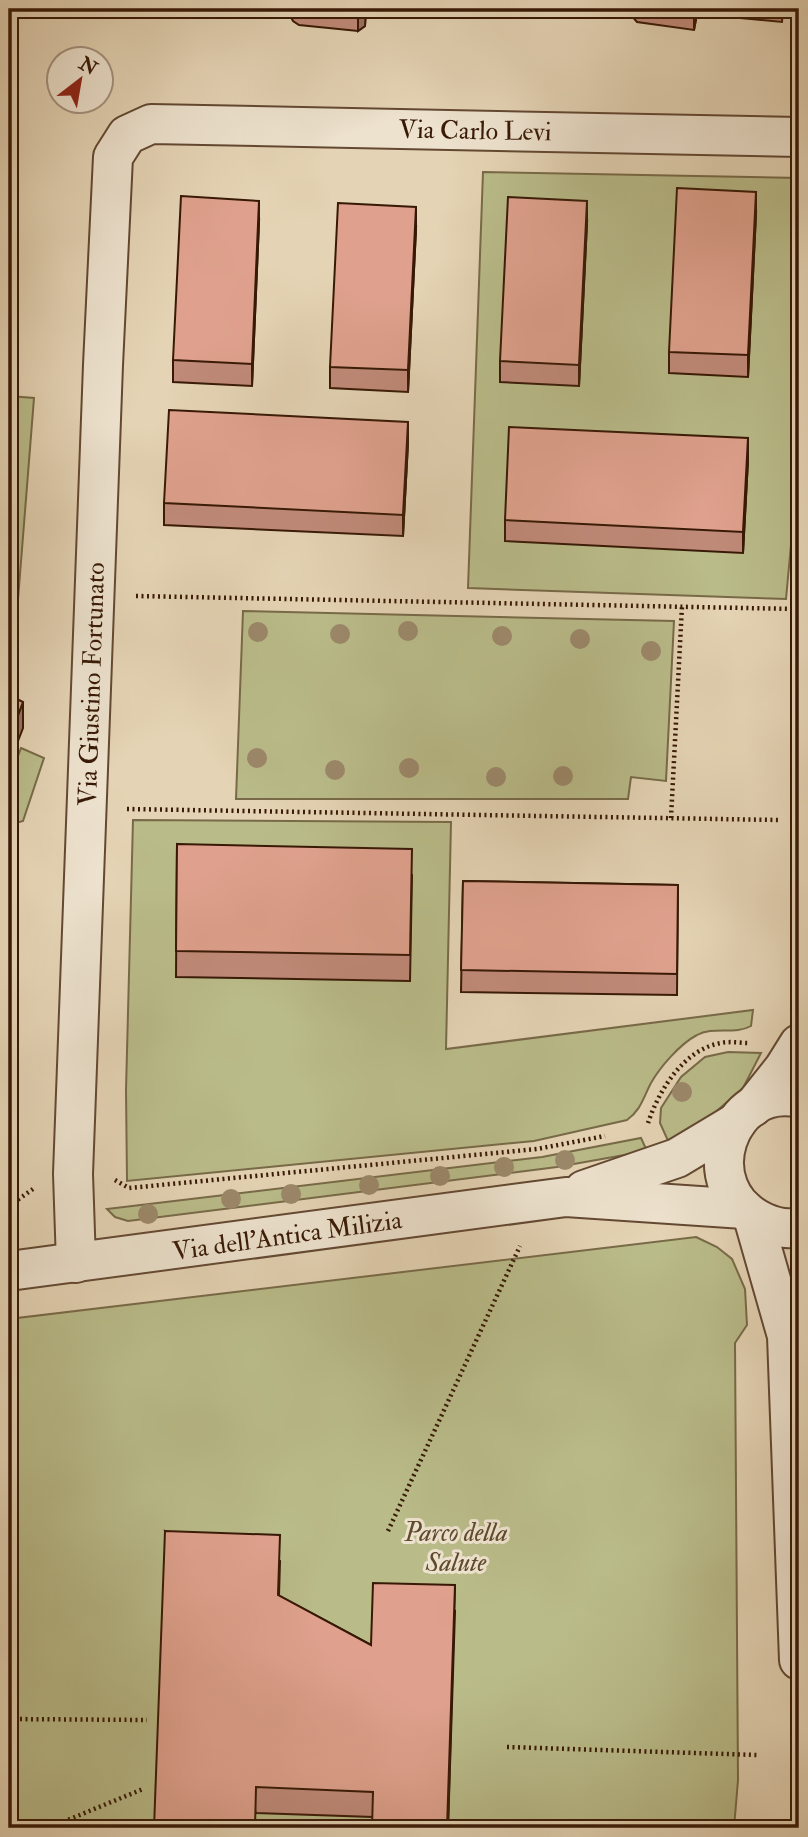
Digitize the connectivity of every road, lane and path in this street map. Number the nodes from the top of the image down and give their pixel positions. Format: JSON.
{"nodes":[{"id":1,"x":151,"y":124,"type":"joint"},
{"id":2,"x":799,"y":136,"type":"edge"},
{"id":3,"x":136,"y":596,"type":"dead end"},
{"id":4,"x":682,"y":606,"type":"junction"},
{"id":5,"x":796,"y":609,"type":"dead end"},
{"id":6,"x":126,"y":808,"type":"dead end"},
{"id":7,"x":671,"y":818,"type":"junction"},
{"id":8,"x":778,"y":820,"type":"dead end"},
{"id":9,"x":758,"y":1043,"type":"dead end"},
{"id":10,"x":799,"y":1044,"type":"edge"},
{"id":11,"x":799,"y":1098,"type":"edge"},
{"id":12,"x":745,"y":1114,"type":"junction"},
{"id":13,"x":647,"y":1127,"type":"dead end"},
{"id":14,"x":610,"y":1135,"type":"dead end"},
{"id":15,"x":73,"y":1174,"type":"junction"},
{"id":16,"x":566,"y":1197,"type":"junction"},
{"id":17,"x":9,"y":1206,"type":"edge"},
{"id":18,"x":748,"y":1213,"type":"junction"},
{"id":19,"x":799,"y":1227,"type":"edge"},
{"id":20,"x":522,"y":1242,"type":"dead end"},
{"id":21,"x":75,"y":1263,"type":"junction"},
{"id":22,"x":9,"y":1271,"type":"edge"},
{"id":23,"x":799,"y":1290,"type":"edge"},
{"id":24,"x":787,"y":1336,"type":"junction"},
{"id":25,"x":388,"y":1531,"type":"dead end"},
{"id":26,"x":799,"y":1660,"type":"edge"},
{"id":27,"x":9,"y":1719,"type":"edge"},
{"id":28,"x":147,"y":1720,"type":"dead end"},
{"id":29,"x":507,"y":1747,"type":"dead end"},
{"id":30,"x":757,"y":1755,"type":"dead end"},
{"id":31,"x":143,"y":1789,"type":"dead end"},
{"id":32,"x":48,"y":1828,"type":"edge"}],
"edges":[{"from":1,"to":2,"type":"street","name":"Via Carlo Levi"},
{"from":1,"to":15,"type":"street","name":"Via Giustino Fortunato"},
{"from":3,"to":4,"type":"path"},
{"from":4,"to":5,"type":"path"},
{"from":4,"to":7,"type":"path"},
{"from":6,"to":7,"type":"path"},
{"from":7,"to":8,"type":"path"},
{"from":9,"to":13,"type":"path"},
{"from":10,"to":12,"type":"street"},
{"from":11,"to":12,"type":"street"},
{"from":12,"to":16,"type":"street","name":"Via dell'Antica Milizia"},
{"from":12,"to":18,"type":"street"},
{"from":14,"to":15,"type":"path"},
{"from":15,"to":17,"type":"path"},
{"from":15,"to":21,"type":"street","name":"Via Giustino Fortunato"},
{"from":16,"to":18,"type":"street","name":"Via dell'Antica Milizia"},
{"from":16,"to":21,"type":"street","name":"Via dell'Antica Milizia"},
{"from":18,"to":19,"type":"street","name":"Via dell'Antica Milizia"},
{"from":18,"to":24,"type":"street"},
{"from":20,"to":25,"type":"path"},
{"from":21,"to":22,"type":"street","name":"Via dell'Antica Milizia"},
{"from":23,"to":24,"type":"street"},
{"from":24,"to":26,"type":"street"},
{"from":27,"to":28,"type":"path"},
{"from":29,"to":30,"type":"path"},
{"from":31,"to":32,"type":"path"}]}
